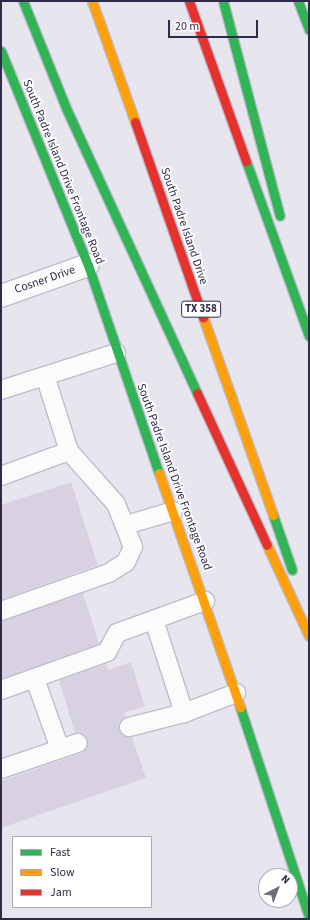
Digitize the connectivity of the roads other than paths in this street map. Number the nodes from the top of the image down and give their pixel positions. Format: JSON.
{"nodes":[{"id":1,"x":23,"y":1,"type":"edge"},
{"id":2,"x":92,"y":1,"type":"edge"},
{"id":3,"x":189,"y":1,"type":"edge"},
{"id":4,"x":223,"y":1,"type":"edge"},
{"id":5,"x":298,"y":1,"type":"edge"},
{"id":6,"x":309,"y":30,"type":"edge"},
{"id":7,"x":1,"y":51,"type":"edge"},
{"id":8,"x":283,"y":229,"type":"dead end"},
{"id":9,"x":287,"y":244,"type":"dead end"},
{"id":10,"x":88,"y":265,"type":"junction"},
{"id":11,"x":1,"y":296,"type":"edge"},
{"id":12,"x":309,"y":327,"type":"edge"},
{"id":13,"x":309,"y":336,"type":"edge"},
{"id":14,"x":116,"y":353,"type":"junction"},
{"id":15,"x":44,"y":376,"type":"junction"},
{"id":16,"x":1,"y":390,"type":"edge"},
{"id":17,"x":69,"y":451,"type":"junction"},
{"id":18,"x":1,"y":476,"type":"edge"},
{"id":19,"x":174,"y":511,"type":"junction"},
{"id":20,"x":126,"y":525,"type":"junction"},
{"id":21,"x":296,"y":579,"type":"dead end"},
{"id":22,"x":301,"y":594,"type":"dead end"},
{"id":23,"x":205,"y":601,"type":"junction"},
{"id":24,"x":1,"y":612,"type":"edge"},
{"id":25,"x":309,"y":617,"type":"edge"},
{"id":26,"x":154,"y":620,"type":"junction"},
{"id":27,"x":309,"y":636,"type":"edge"},
{"id":28,"x":35,"y":679,"type":"junction"},
{"id":29,"x":1,"y":690,"type":"edge"},
{"id":30,"x":236,"y":693,"type":"junction"},
{"id":31,"x":184,"y":713,"type":"junction"},
{"id":32,"x":129,"y":727,"type":"dead end"},
{"id":33,"x":78,"y":743,"type":"dead end"},
{"id":34,"x":60,"y":749,"type":"junction"},
{"id":35,"x":1,"y":769,"type":"edge"},
{"id":36,"x":309,"y":917,"type":"edge"}],
"edges":[{"from":1,"to":27,"type":"main road"},
{"from":2,"to":21,"type":"main road","name":"South Padre Island Drive","number":"TX 358"},
{"from":3,"to":13,"type":"main road"},
{"from":4,"to":8,"type":"main road"},
{"from":5,"to":6,"type":"main road"},
{"from":7,"to":10,"type":"main road","name":"South Padre Island Drive Frontage Road"},
{"from":9,"to":12,"type":"main road"},
{"from":10,"to":11,"type":"street","name":"Cosner Drive"},
{"from":10,"to":14,"type":"main road","name":"South Padre Island Drive Frontage Road"},
{"from":14,"to":15,"type":"lane"},
{"from":14,"to":19,"type":"main road","name":"South Padre Island Drive Frontage Road"},
{"from":15,"to":16,"type":"lane"},
{"from":15,"to":17,"type":"lane"},
{"from":17,"to":18,"type":"lane"},
{"from":17,"to":20,"type":"lane"},
{"from":19,"to":20,"type":"lane"},
{"from":19,"to":23,"type":"main road","name":"South Padre Island Drive Frontage Road"},
{"from":20,"to":24,"type":"lane"},
{"from":22,"to":25,"type":"main road"},
{"from":23,"to":26,"type":"lane"},
{"from":23,"to":30,"type":"main road","name":"South Padre Island Drive Frontage Road"},
{"from":26,"to":28,"type":"lane"},
{"from":26,"to":31,"type":"lane"},
{"from":28,"to":29,"type":"lane"},
{"from":28,"to":34,"type":"lane"},
{"from":30,"to":31,"type":"lane"},
{"from":30,"to":36,"type":"main road","name":"South Padre Island Drive Frontage Road"},
{"from":31,"to":32,"type":"lane"},
{"from":33,"to":34,"type":"lane"},
{"from":34,"to":35,"type":"lane"}]}
